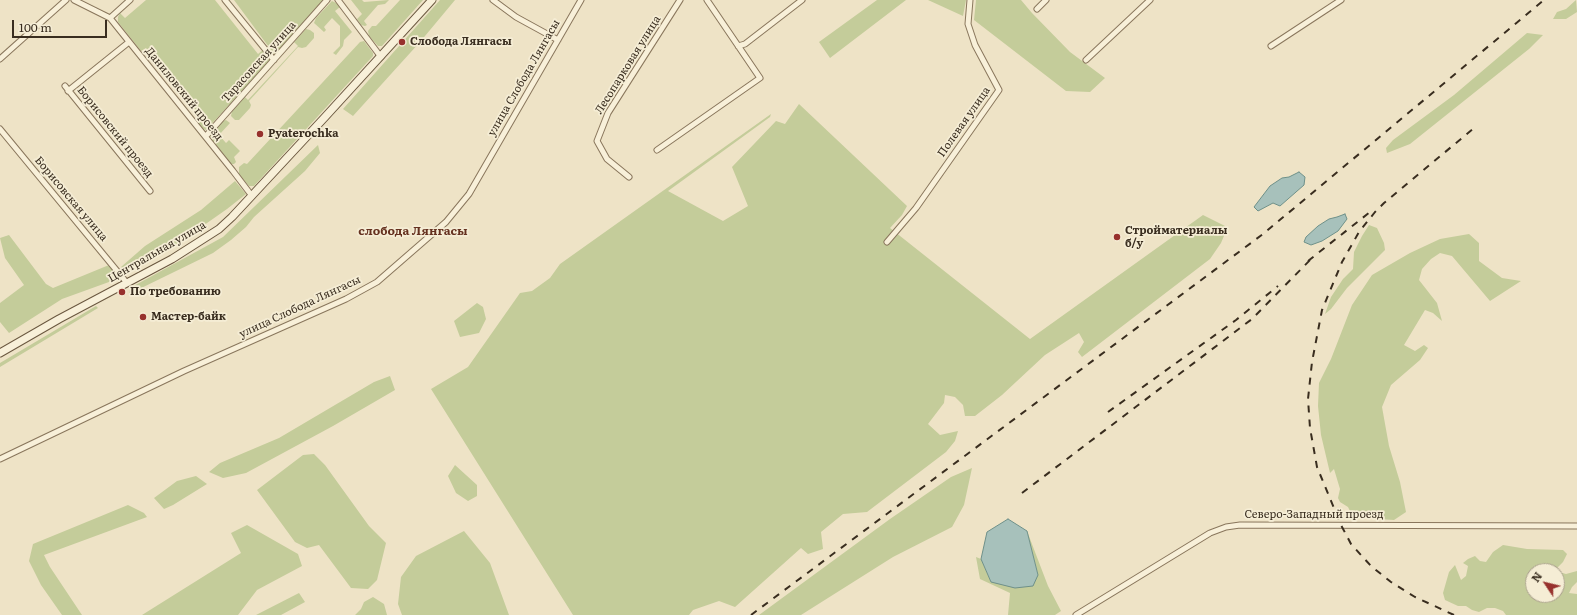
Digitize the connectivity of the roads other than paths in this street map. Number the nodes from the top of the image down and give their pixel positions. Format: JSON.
{"nodes":[{"id":1,"x":66,"y":0,"type":"edge"},
{"id":2,"x":74,"y":0,"type":"edge"},
{"id":3,"x":130,"y":0,"type":"edge"},
{"id":4,"x":225,"y":0,"type":"edge"},
{"id":5,"x":327,"y":0,"type":"edge"},
{"id":6,"x":338,"y":0,"type":"edge"},
{"id":7,"x":432,"y":0,"type":"edge"},
{"id":8,"x":493,"y":0,"type":"edge"},
{"id":9,"x":581,"y":0,"type":"edge"},
{"id":10,"x":680,"y":0,"type":"edge"},
{"id":11,"x":707,"y":0,"type":"edge"},
{"id":12,"x":802,"y":0,"type":"edge"},
{"id":13,"x":970,"y":0,"type":"edge"},
{"id":14,"x":1046,"y":0,"type":"edge"},
{"id":15,"x":1150,"y":0,"type":"edge"},
{"id":16,"x":1341,"y":0,"type":"edge"},
{"id":17,"x":1037,"y":9,"type":"dead end"},
{"id":18,"x":110,"y":18,"type":"junction"},
{"id":19,"x":558,"y":40,"type":"junction"},
{"id":20,"x":129,"y":42,"type":"junction"},
{"id":21,"x":738,"y":46,"type":"junction"},
{"id":22,"x":1271,"y":46,"type":"dead end"},
{"id":23,"x":1,"y":55,"type":"edge"},
{"id":24,"x":381,"y":57,"type":"junction"},
{"id":25,"x":274,"y":60,"type":"junction"},
{"id":26,"x":1086,"y":60,"type":"dead end"},
{"id":27,"x":0,"y":129,"type":"edge"},
{"id":28,"x":206,"y":136,"type":"junction"},
{"id":29,"x":657,"y":150,"type":"dead end"},
{"id":30,"x":629,"y":177,"type":"dead end"},
{"id":31,"x":150,"y":191,"type":"dead end"},
{"id":32,"x":252,"y":196,"type":"junction"},
{"id":33,"x":887,"y":242,"type":"dead end"},
{"id":34,"x":127,"y":282,"type":"junction"},
{"id":35,"x":0,"y":353,"type":"edge"},
{"id":36,"x":0,"y":459,"type":"edge"},
{"id":37,"x":1577,"y":526,"type":"edge"},
{"id":38,"x":1076,"y":615,"type":"edge"}],
"edges":[{"from":1,"to":23,"type":"street"},
{"from":2,"to":18,"type":"street","name":"Даниловский проезд"},
{"from":3,"to":18,"type":"street"},
{"from":4,"to":25,"type":"street"},
{"from":5,"to":25,"type":"street","name":"Тарасовская улица"},
{"from":6,"to":24,"type":"street"},
{"from":7,"to":24,"type":"street","name":"Центральная улица"},
{"from":8,"to":19,"type":"street"},
{"from":9,"to":19,"type":"street","name":"улица Слобода Лянгасы"},
{"from":10,"to":30,"type":"street","name":"Лесопарковая улица"},
{"from":11,"to":21,"type":"street"},
{"from":12,"to":21,"type":"street"},
{"from":13,"to":33,"type":"street","name":"Полевая улица"},
{"from":14,"to":17,"type":"street"},
{"from":15,"to":26,"type":"street"},
{"from":16,"to":22,"type":"street"},
{"from":18,"to":20,"type":"street","name":"Даниловский проезд"},
{"from":19,"to":36,"type":"street","name":"улица Слобода Лянгасы"},
{"from":20,"to":28,"type":"street","name":"Даниловский проезд"},
{"from":20,"to":31,"type":"street","name":"Борисовский проезд"},
{"from":21,"to":29,"type":"street"},
{"from":24,"to":32,"type":"street","name":"Центральная улица"},
{"from":25,"to":28,"type":"street","name":"Тарасовская улица"},
{"from":27,"to":34,"type":"street","name":"Борисовская улица"},
{"from":28,"to":32,"type":"street","name":"Даниловский проезд"},
{"from":32,"to":34,"type":"street","name":"Центральная улица"},
{"from":34,"to":35,"type":"street","name":"Центральная улица"},
{"from":37,"to":38,"type":"street","name":"Северо-Западный проезд"}]}
